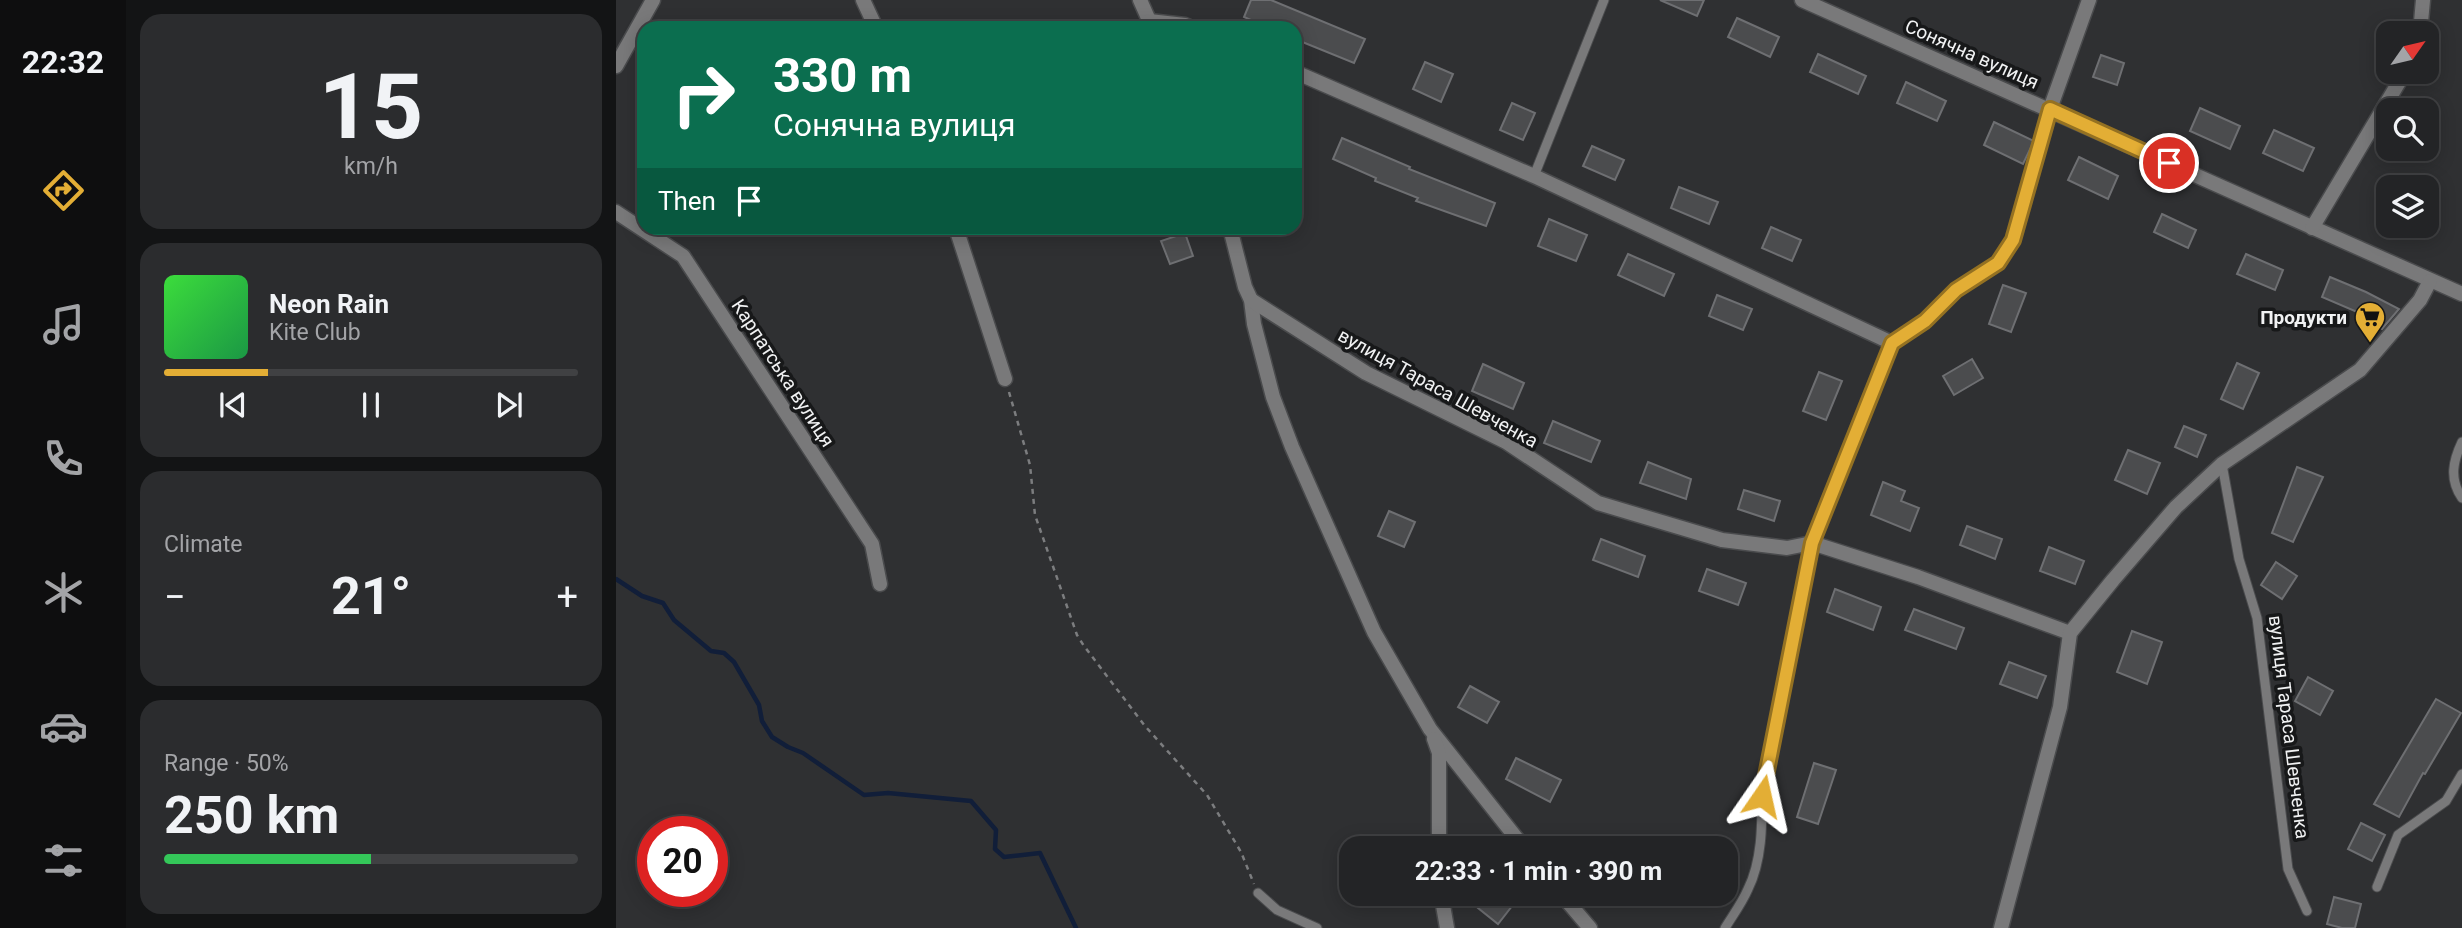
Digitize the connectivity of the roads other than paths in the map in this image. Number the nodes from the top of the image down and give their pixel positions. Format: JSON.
{"nodes":[{"id":1,"x":653,"y":0,"type":"edge"},
{"id":2,"x":863,"y":0,"type":"edge"},
{"id":3,"x":1140,"y":0,"type":"edge"},
{"id":4,"x":1604,"y":0,"type":"edge"},
{"id":5,"x":1802,"y":0,"type":"edge"},
{"id":6,"x":2089,"y":0,"type":"edge"},
{"id":7,"x":2423,"y":0,"type":"edge"},
{"id":8,"x":641,"y":21,"type":"edge"},
{"id":9,"x":873,"y":21,"type":"edge"},
{"id":10,"x":1150,"y":21,"type":"edge"},
{"id":11,"x":2421,"y":21,"type":"edge"},
{"id":12,"x":637,"y":29,"type":"edge"},
{"id":13,"x":616,"y":66,"type":"edge"},
{"id":14,"x":1302,"y":75,"type":"edge"},
{"id":15,"x":2398,"y":84,"type":"edge"},
{"id":16,"x":2050,"y":109,"type":"junction"},
{"id":17,"x":1534,"y":176,"type":"junction"},
{"id":18,"x":616,"y":212,"type":"edge"},
{"id":19,"x":637,"y":226,"type":"edge"},
{"id":20,"x":2312,"y":228,"type":"junction"},
{"id":21,"x":651,"y":235,"type":"edge"},
{"id":22,"x":958,"y":235,"type":"edge"},
{"id":23,"x":1232,"y":235,"type":"edge"},
{"id":24,"x":2430,"y":281,"type":"junction"},
{"id":25,"x":2462,"y":294,"type":"edge"},
{"id":26,"x":1251,"y":300,"type":"junction"},
{"id":27,"x":1892,"y":343,"type":"junction"},
{"id":28,"x":1005,"y":379,"type":"road end"},
{"id":29,"x":2462,"y":442,"type":"edge"},
{"id":30,"x":2222,"y":464,"type":"junction"},
{"id":31,"x":2462,"y":498,"type":"edge"},
{"id":32,"x":1812,"y":543,"type":"junction"},
{"id":33,"x":880,"y":584,"type":"dead end"},
{"id":34,"x":2070,"y":633,"type":"junction"},
{"id":35,"x":1430,"y":729,"type":"junction"},
{"id":36,"x":2462,"y":774,"type":"edge"},
{"id":37,"x":1439,"y":836,"type":"edge"},
{"id":38,"x":1515,"y":836,"type":"edge"},
{"id":39,"x":2376,"y":887,"type":"dead end"},
{"id":40,"x":1258,"y":893,"type":"road end"},
{"id":41,"x":1443,"y":906,"type":"edge"},
{"id":42,"x":1571,"y":906,"type":"edge"},
{"id":43,"x":2307,"y":911,"type":"dead end"},
{"id":44,"x":1317,"y":928,"type":"edge"},
{"id":45,"x":1447,"y":928,"type":"edge"},
{"id":46,"x":1590,"y":928,"type":"edge"},
{"id":47,"x":1725,"y":928,"type":"edge"},
{"id":48,"x":2001,"y":928,"type":"edge"}],
"edges":[{"from":1,"to":8,"type":"street"},
{"from":2,"to":9,"type":"street"},
{"from":3,"to":10,"type":"street"},
{"from":4,"to":17,"type":"lane"},
{"from":5,"to":16,"type":"street","name":"Сонячна вулиця"},
{"from":6,"to":16,"type":"street","name":"Сонячна вулиця"},
{"from":7,"to":11,"type":"street"},
{"from":12,"to":13,"type":"street"},
{"from":14,"to":17,"type":"street"},
{"from":15,"to":20,"type":"street"},
{"from":16,"to":20,"type":"street","name":"Сонячна вулиця"},
{"from":16,"to":27,"type":"lane"},
{"from":17,"to":27,"type":"street"},
{"from":18,"to":19,"type":"street","name":"Карпатська вулиця"},
{"from":20,"to":24,"type":"street","name":"Сонячна вулиця"},
{"from":21,"to":33,"type":"street","name":"Карпатська вулиця"},
{"from":22,"to":28,"type":"street"},
{"from":23,"to":26,"type":"street"},
{"from":24,"to":25,"type":"street","name":"Сонячна вулиця"},
{"from":24,"to":30,"type":"street"},
{"from":26,"to":32,"type":"street","name":"вулиця Тараса Шевченка"},
{"from":26,"to":35,"type":"street"},
{"from":27,"to":32,"type":"lane"},
{"from":29,"to":31,"type":"lane"},
{"from":30,"to":34,"type":"street"},
{"from":30,"to":43,"type":"lane","name":"вулиця Тараса Шевченка"},
{"from":32,"to":34,"type":"street","name":"вулиця Тараса Шевченка"},
{"from":32,"to":47,"type":"lane"},
{"from":34,"to":48,"type":"street"},
{"from":35,"to":37,"type":"street"},
{"from":35,"to":38,"type":"street"},
{"from":36,"to":39,"type":"lane"},
{"from":40,"to":44,"type":"lane"},
{"from":41,"to":45,"type":"street"},
{"from":42,"to":46,"type":"street"}]}
